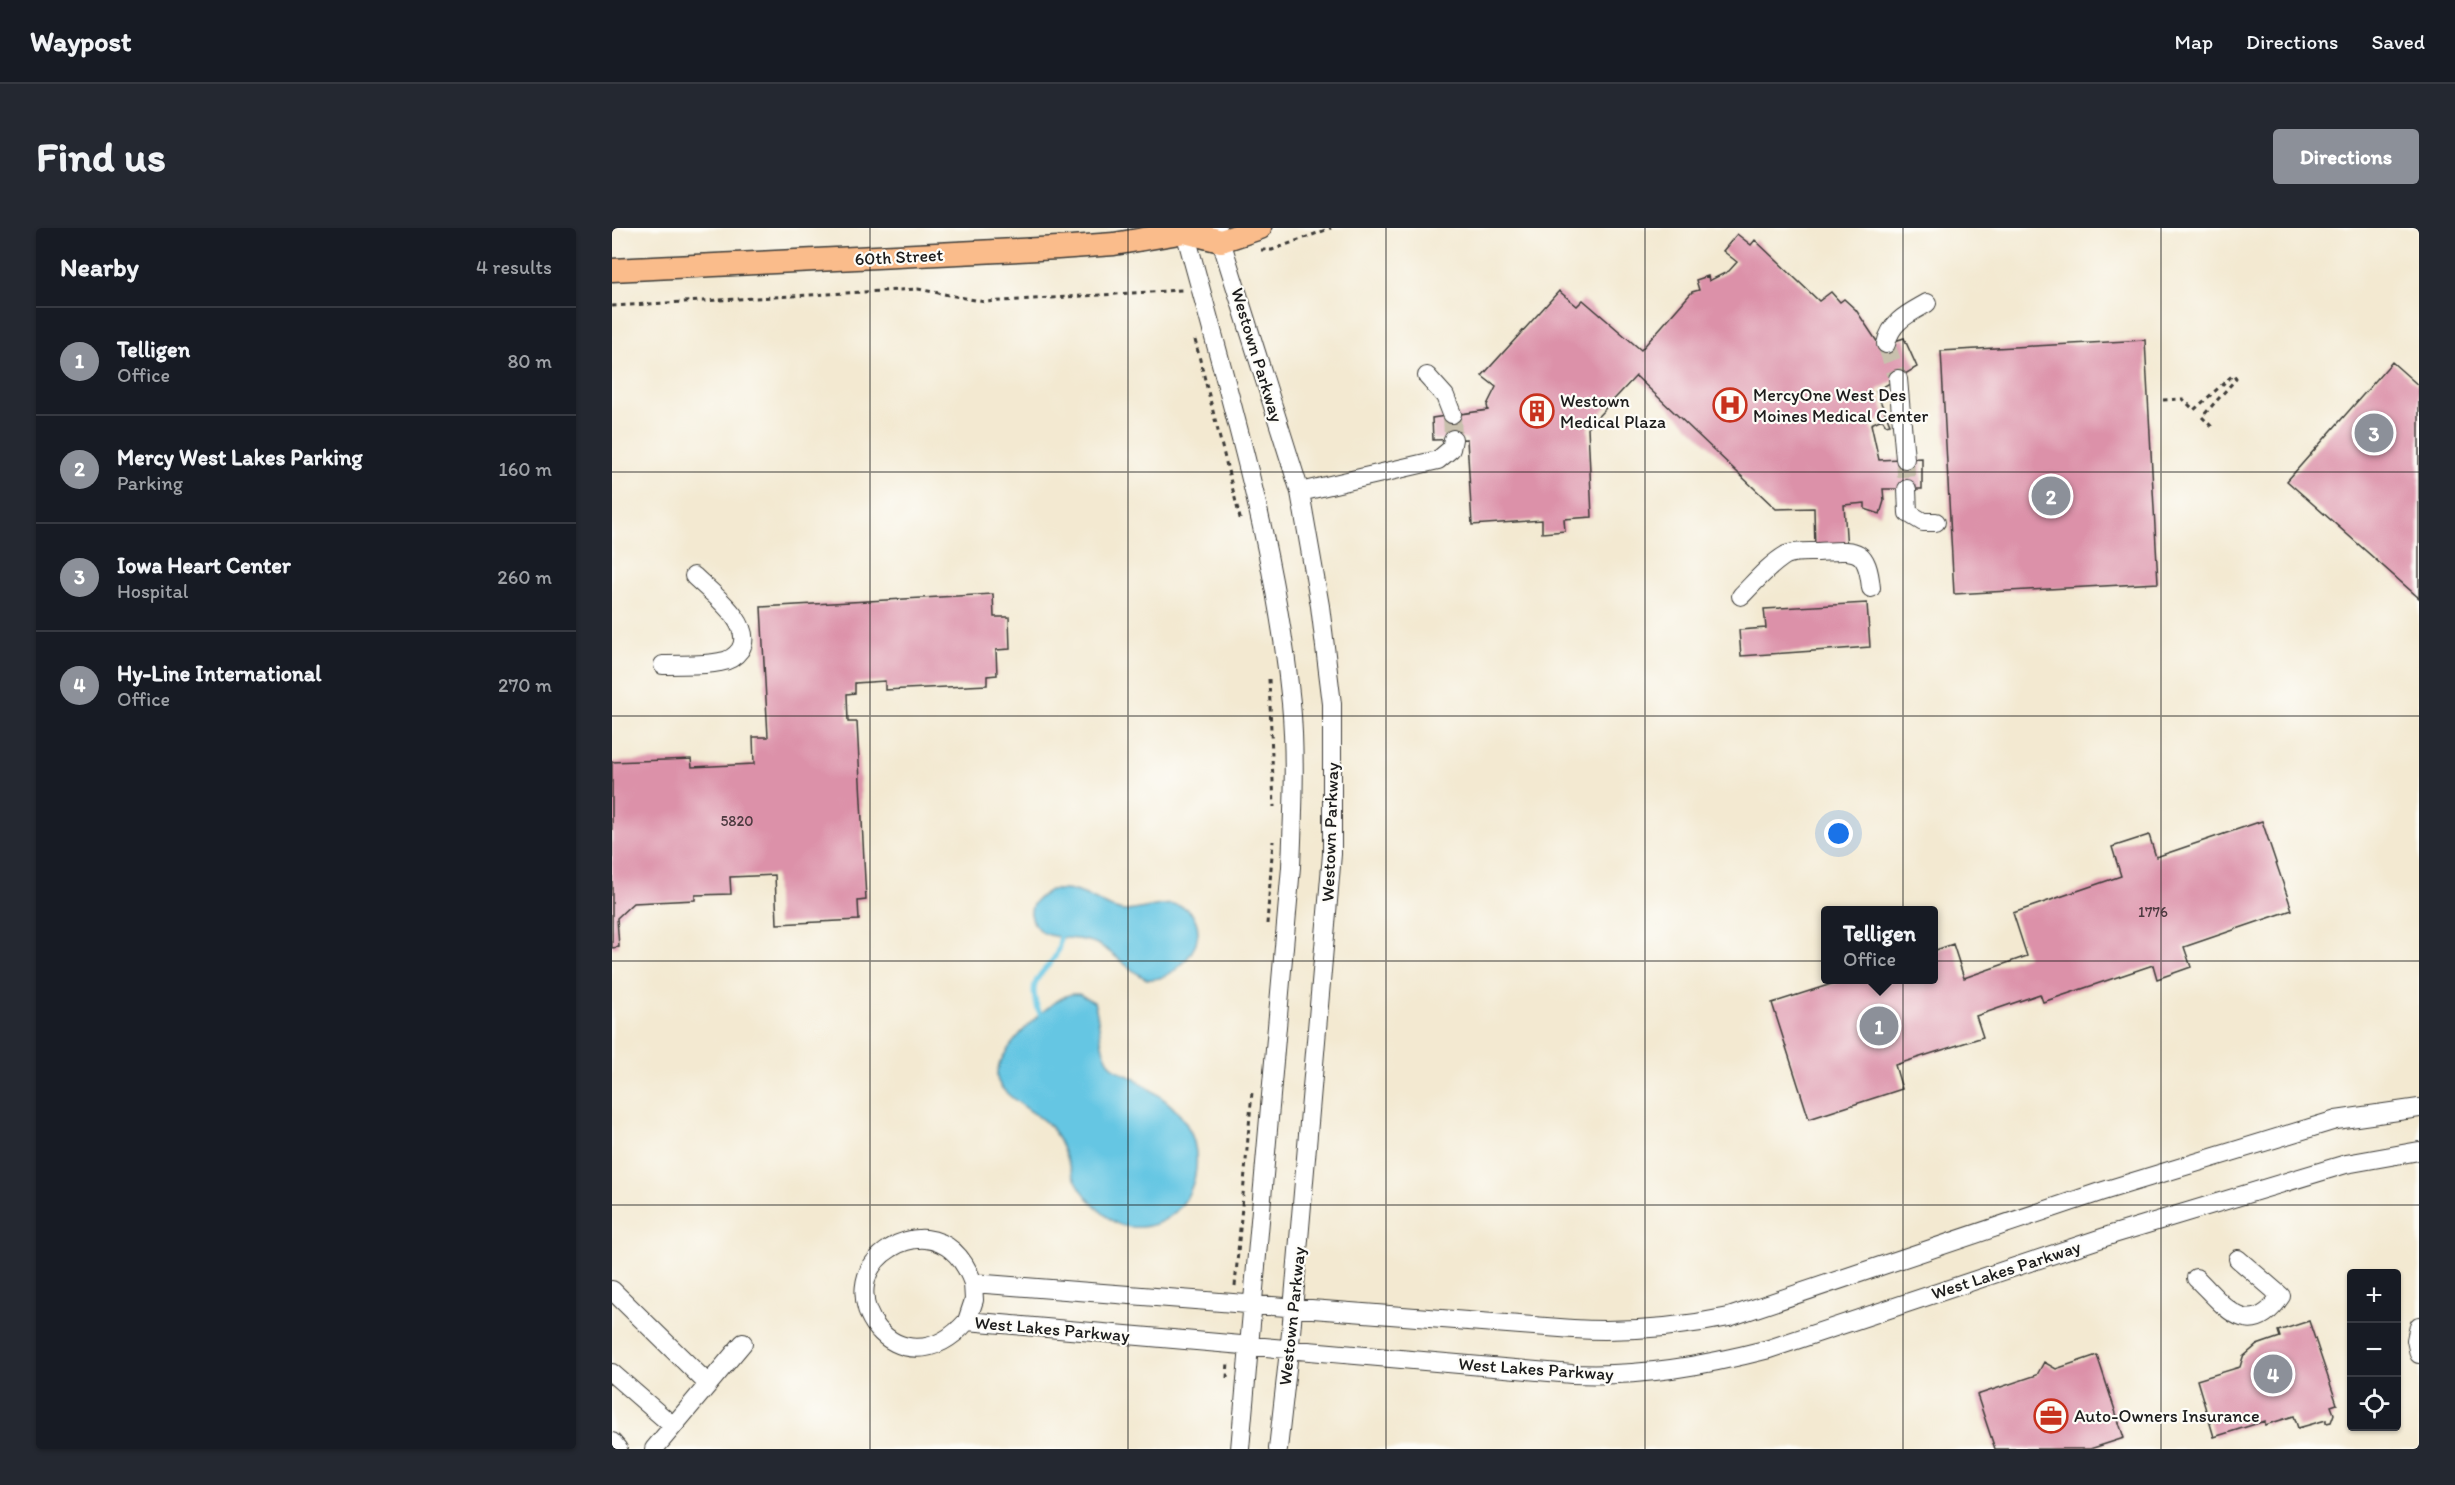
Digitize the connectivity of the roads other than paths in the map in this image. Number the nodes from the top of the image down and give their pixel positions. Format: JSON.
{"nodes":[{"id":1,"x":1260,"y":228,"type":"edge"},
{"id":2,"x":1186,"y":229,"type":"edge"},
{"id":3,"x":1219,"y":234,"type":"edge"},
{"id":4,"x":612,"y":270,"type":"edge"},
{"id":5,"x":1928,"y":303,"type":"dead end"},
{"id":6,"x":1886,"y":344,"type":"dead end"},
{"id":7,"x":1427,"y":376,"type":"dead end"},
{"id":8,"x":1898,"y":379,"type":"tunnel mouth"},
{"id":9,"x":1452,"y":414,"type":"tunnel mouth"},
{"id":10,"x":1453,"y":439,"type":"tunnel mouth"},
{"id":11,"x":1905,"y":459,"type":"tunnel mouth"},
{"id":12,"x":1907,"y":489,"type":"tunnel mouth"},
{"id":13,"x":1300,"y":492,"type":"junction"},
{"id":14,"x":1936,"y":522,"type":"dead end"},
{"id":15,"x":694,"y":576,"type":"dead end"},
{"id":16,"x":1870,"y":588,"type":"dead end"},
{"id":17,"x":1742,"y":596,"type":"dead end"},
{"id":18,"x":663,"y":665,"type":"dead end"},
{"id":19,"x":2419,"y":1108,"type":"edge"},
{"id":20,"x":2419,"y":1151,"type":"edge"},
{"id":21,"x":2238,"y":1259,"type":"dead end"},
{"id":22,"x":2196,"y":1278,"type":"dead end"},
{"id":23,"x":973,"y":1283,"type":"junction"},
{"id":24,"x":612,"y":1290,"type":"edge"},
{"id":25,"x":1242,"y":1303,"type":"junction"},
{"id":26,"x":1293,"y":1308,"type":"junction"},
{"id":27,"x":967,"y":1321,"type":"junction"},
{"id":28,"x":2419,"y":1326,"type":"edge"},
{"id":29,"x":743,"y":1343,"type":"dead end"},
{"id":30,"x":1249,"y":1346,"type":"junction"},
{"id":31,"x":1289,"y":1349,"type":"junction"},
{"id":32,"x":2419,"y":1354,"type":"edge"},
{"id":33,"x":612,"y":1373,"type":"edge"},
{"id":34,"x":708,"y":1384,"type":"junction"},
{"id":35,"x":673,"y":1426,"type":"junction"},
{"id":36,"x":612,"y":1442,"type":"edge"},
{"id":37,"x":618,"y":1449,"type":"edge"},
{"id":38,"x":654,"y":1449,"type":"edge"},
{"id":39,"x":1240,"y":1449,"type":"edge"},
{"id":40,"x":1278,"y":1449,"type":"edge"}],
"edges":[{"from":1,"to":3,"type":"main road"},
{"from":2,"to":3,"type":"main road","name":"60th Street"},
{"from":2,"to":4,"type":"main road","name":"60th Street"},
{"from":2,"to":25,"type":"street","name":"Westown Parkway"},
{"from":3,"to":13,"type":"street","name":"Westown Parkway"},
{"from":5,"to":6,"type":"street"},
{"from":7,"to":9,"type":"street"},
{"from":8,"to":11,"type":"street"},
{"from":10,"to":13,"type":"street"},
{"from":12,"to":14,"type":"street"},
{"from":13,"to":26,"type":"street","name":"Westown Parkway"},
{"from":15,"to":18,"type":"street"},
{"from":16,"to":17,"type":"street"},
{"from":19,"to":26,"type":"street"},
{"from":20,"to":31,"type":"street","name":"West Lakes Parkway"},
{"from":21,"to":22,"type":"street"},
{"from":23,"to":25,"type":"street"},
{"from":23,"to":27,"type":"street"},
{"from":23,"to":27,"type":"street","name":"West Lakes Parkway"},
{"from":24,"to":34,"type":"street"},
{"from":25,"to":26,"type":"street"},
{"from":25,"to":30,"type":"street","name":"Westown Parkway"},
{"from":26,"to":31,"type":"street","name":"Westown Parkway"},
{"from":27,"to":30,"type":"street","name":"West Lakes Parkway"},
{"from":28,"to":32,"type":"street"},
{"from":29,"to":34,"type":"street"},
{"from":30,"to":31,"type":"street","name":"West Lakes Parkway"},
{"from":30,"to":39,"type":"street","name":"Westown Parkway"},
{"from":31,"to":40,"type":"street","name":"Westown Parkway"},
{"from":33,"to":35,"type":"street"},
{"from":34,"to":35,"type":"street"},
{"from":35,"to":38,"type":"street"},
{"from":36,"to":37,"type":"street"}]}
